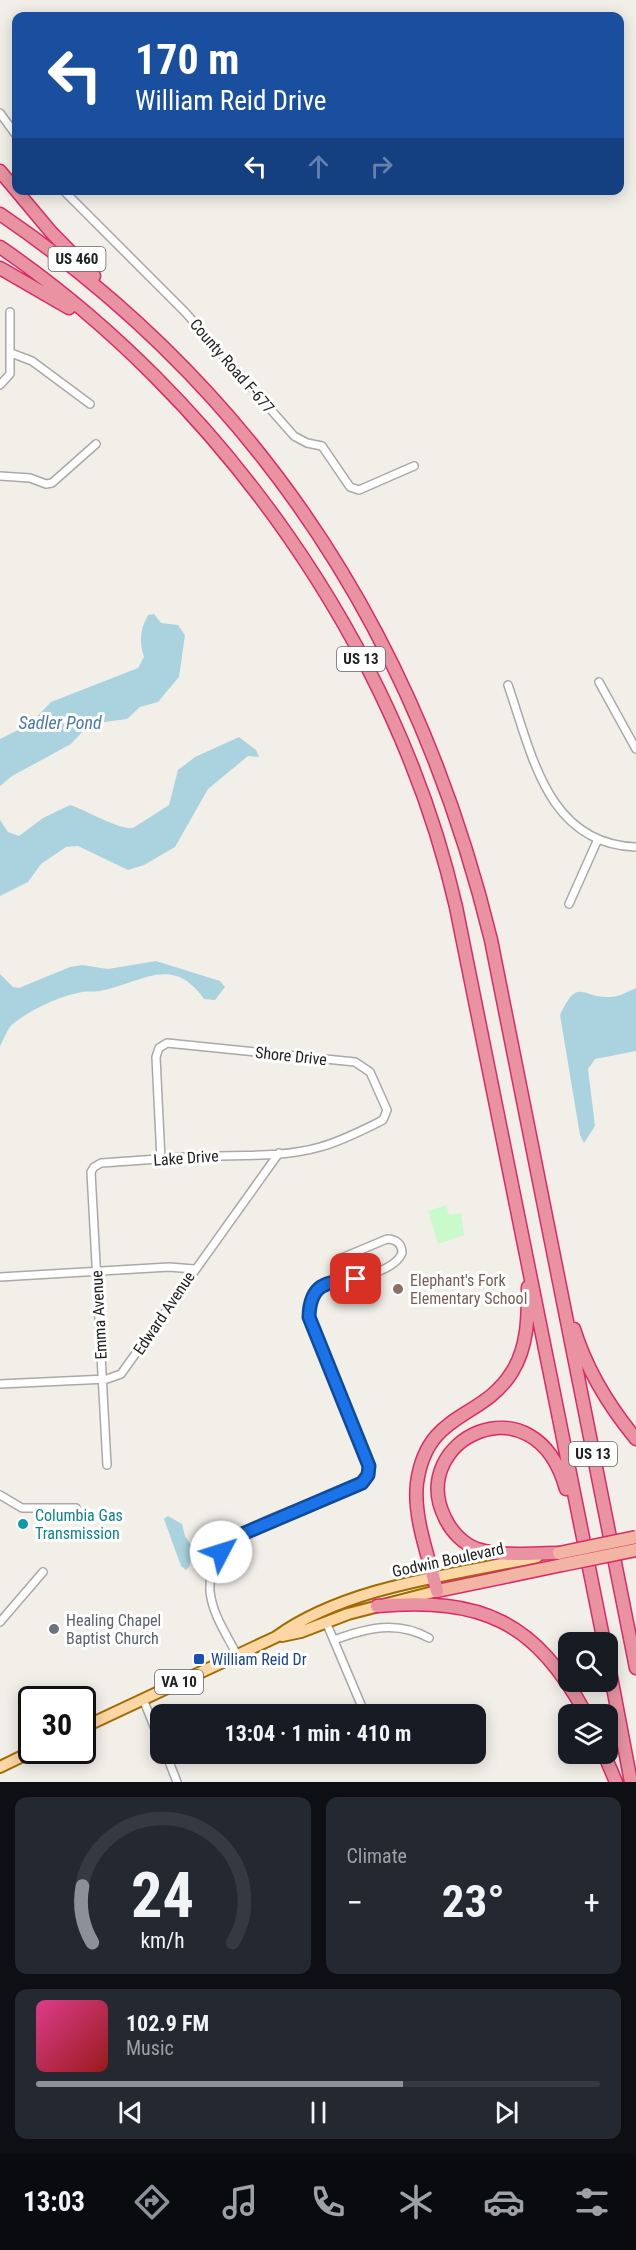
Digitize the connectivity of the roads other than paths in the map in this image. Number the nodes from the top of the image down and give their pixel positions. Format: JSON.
{"nodes":[{"id":1,"x":0,"y":113,"type":"edge"},
{"id":2,"x":12,"y":130,"type":"edge"},
{"id":3,"x":0,"y":171,"type":"edge"},
{"id":4,"x":12,"y":185,"type":"edge"},
{"id":5,"x":20,"y":195,"type":"edge"},
{"id":6,"x":68,"y":195,"type":"edge"},
{"id":7,"x":0,"y":214,"type":"edge"},
{"id":8,"x":0,"y":247,"type":"edge"},
{"id":9,"x":0,"y":268,"type":"edge"},
{"id":10,"x":10,"y":312,"type":"dead end"},
{"id":11,"x":158,"y":342,"type":"junction"},
{"id":12,"x":10,"y":353,"type":"junction"},
{"id":13,"x":0,"y":385,"type":"edge"},
{"id":14,"x":168,"y":391,"type":"junction"},
{"id":15,"x":90,"y":404,"type":"dead end"},
{"id":16,"x":96,"y":444,"type":"dead end"},
{"id":17,"x":414,"y":466,"type":"dead end"},
{"id":18,"x":0,"y":477,"type":"edge"},
{"id":19,"x":599,"y":682,"type":"dead end"},
{"id":20,"x":508,"y":685,"type":"dead end"},
{"id":21,"x":636,"y":749,"type":"edge"},
{"id":22,"x":598,"y":839,"type":"junction"},
{"id":23,"x":636,"y":847,"type":"edge"},
{"id":24,"x":569,"y":904,"type":"dead end"},
{"id":25,"x":279,"y":1153,"type":"junction"},
{"id":26,"x":161,"y":1160,"type":"junction"},
{"id":27,"x":94,"y":1167,"type":"joint"},
{"id":28,"x":550,"y":1240,"type":"junction"},
{"id":29,"x":528,"y":1262,"type":"junction"},
{"id":30,"x":194,"y":1269,"type":"junction"},
{"id":31,"x":97,"y":1272,"type":"junction"},
{"id":32,"x":0,"y":1277,"type":"edge"},
{"id":33,"x":335,"y":1280,"type":"junction"},
{"id":34,"x":102,"y":1379,"type":"junction"},
{"id":35,"x":0,"y":1384,"type":"edge"},
{"id":36,"x":636,"y":1439,"type":"edge"},
{"id":37,"x":107,"y":1464,"type":"dead end"},
{"id":38,"x":0,"y":1495,"type":"edge"},
{"id":39,"x":76,"y":1508,"type":"dead end"},
{"id":40,"x":580,"y":1527,"type":"junction"},
{"id":41,"x":636,"y":1537,"type":"edge"},
{"id":42,"x":636,"y":1551,"type":"edge"},
{"id":43,"x":561,"y":1559,"type":"junction"},
{"id":44,"x":43,"y":1572,"type":"dead end"},
{"id":45,"x":435,"y":1585,"type":"junction"},
{"id":46,"x":377,"y":1606,"type":"junction"},
{"id":47,"x":0,"y":1622,"type":"edge"},
{"id":48,"x":326,"y":1622,"type":"junction"},
{"id":49,"x":602,"y":1632,"type":"edge"},
{"id":50,"x":276,"y":1637,"type":"junction"},
{"id":51,"x":429,"y":1638,"type":"dead end"},
{"id":52,"x":334,"y":1640,"type":"junction"},
{"id":53,"x":237,"y":1655,"type":"junction"},
{"id":54,"x":636,"y":1668,"type":"edge"},
{"id":55,"x":614,"y":1692,"type":"edge"},
{"id":56,"x":143,"y":1699,"type":"junction"},
{"id":57,"x":362,"y":1704,"type":"edge"},
{"id":58,"x":580,"y":1704,"type":"edge"},
{"id":59,"x":150,"y":1716,"type":"edge"},
{"id":60,"x":96,"y":1721,"type":"edge"},
{"id":61,"x":18,"y":1758,"type":"edge"},
{"id":62,"x":170,"y":1764,"type":"edge"},
{"id":63,"x":608,"y":1764,"type":"edge"},
{"id":64,"x":0,"y":1767,"type":"edge"},
{"id":65,"x":177,"y":1782,"type":"edge"},
{"id":66,"x":616,"y":1782,"type":"edge"},
{"id":67,"x":631,"y":1782,"type":"edge"}],
"edges":[{"from":1,"to":2,"type":"street"},
{"from":3,"to":4,"type":"highway","number":"US 460"},
{"from":5,"to":11,"type":"highway","number":"US 460"},
{"from":6,"to":17,"type":"street","name":"County Road F-677"},
{"from":7,"to":11,"type":"highway","number":"US 13"},
{"from":8,"to":14,"type":"highway","number":"US 13"},
{"from":9,"to":14,"type":"highway"},
{"from":10,"to":12,"type":"street"},
{"from":11,"to":28,"type":"highway","number":"US 13"},
{"from":12,"to":13,"type":"street"},
{"from":12,"to":15,"type":"street"},
{"from":14,"to":29,"type":"highway","number":"US 13"},
{"from":16,"to":18,"type":"street"},
{"from":19,"to":21,"type":"street"},
{"from":20,"to":22,"type":"street"},
{"from":22,"to":23,"type":"street"},
{"from":22,"to":24,"type":"street"},
{"from":25,"to":26,"type":"street","name":"Lake Drive"},
{"from":25,"to":26,"type":"street","name":"Shore Drive"},
{"from":25,"to":30,"type":"street","name":"Edward Avenue"},
{"from":26,"to":27,"type":"street","name":"Lake Drive"},
{"from":27,"to":31,"type":"street","name":"Emma Avenue"},
{"from":28,"to":36,"type":"highway"},
{"from":28,"to":54,"type":"highway","number":"US 13"},
{"from":29,"to":40,"type":"highway","number":"US 13"},
{"from":29,"to":45,"type":"highway"},
{"from":30,"to":31,"type":"street"},
{"from":30,"to":34,"type":"street","name":"Edward Avenue"},
{"from":31,"to":32,"type":"street"},
{"from":31,"to":34,"type":"street","name":"Emma Avenue"},
{"from":33,"to":33,"type":"street"},
{"from":33,"to":53,"type":"street"},
{"from":34,"to":35,"type":"street","name":"Edward Avenue"},
{"from":34,"to":37,"type":"street","name":"Emma Avenue"},
{"from":38,"to":39,"type":"street"},
{"from":40,"to":43,"type":"highway"},
{"from":40,"to":49,"type":"highway","number":"US 13"},
{"from":41,"to":43,"type":"highway","name":"Godwin Boulevard","number":"VA 10","bridge":true},
{"from":42,"to":43,"type":"highway","name":"Godwin Boulevard","number":"VA 10","bridge":true},
{"from":43,"to":45,"type":"highway","name":"Godwin Boulevard","number":"VA 10"},
{"from":44,"to":47,"type":"street"},
{"from":45,"to":46,"type":"main road","name":"Godwin Boulevard","number":"VA 10"},
{"from":45,"to":50,"type":"main road","name":"Godwin Boulevard","number":"VA 10"},
{"from":46,"to":48,"type":"main road","name":"Godwin Boulevard","number":"VA 10"},
{"from":46,"to":58,"type":"highway"},
{"from":48,"to":50,"type":"main road","name":"Godwin Boulevard","number":"VA 10"},
{"from":48,"to":52,"type":"street"},
{"from":50,"to":53,"type":"main road","name":"Godwin Boulevard","number":"VA 10"},
{"from":51,"to":52,"type":"street"},
{"from":52,"to":57,"type":"street"},
{"from":53,"to":56,"type":"main road","name":"Godwin Boulevard","number":"VA 10"},
{"from":55,"to":67,"type":"highway"},
{"from":56,"to":59,"type":"street"},
{"from":56,"to":60,"type":"main road","name":"Godwin Boulevard","number":"VA 10"},
{"from":61,"to":64,"type":"main road"},
{"from":62,"to":65,"type":"street"},
{"from":63,"to":66,"type":"highway"}]}
